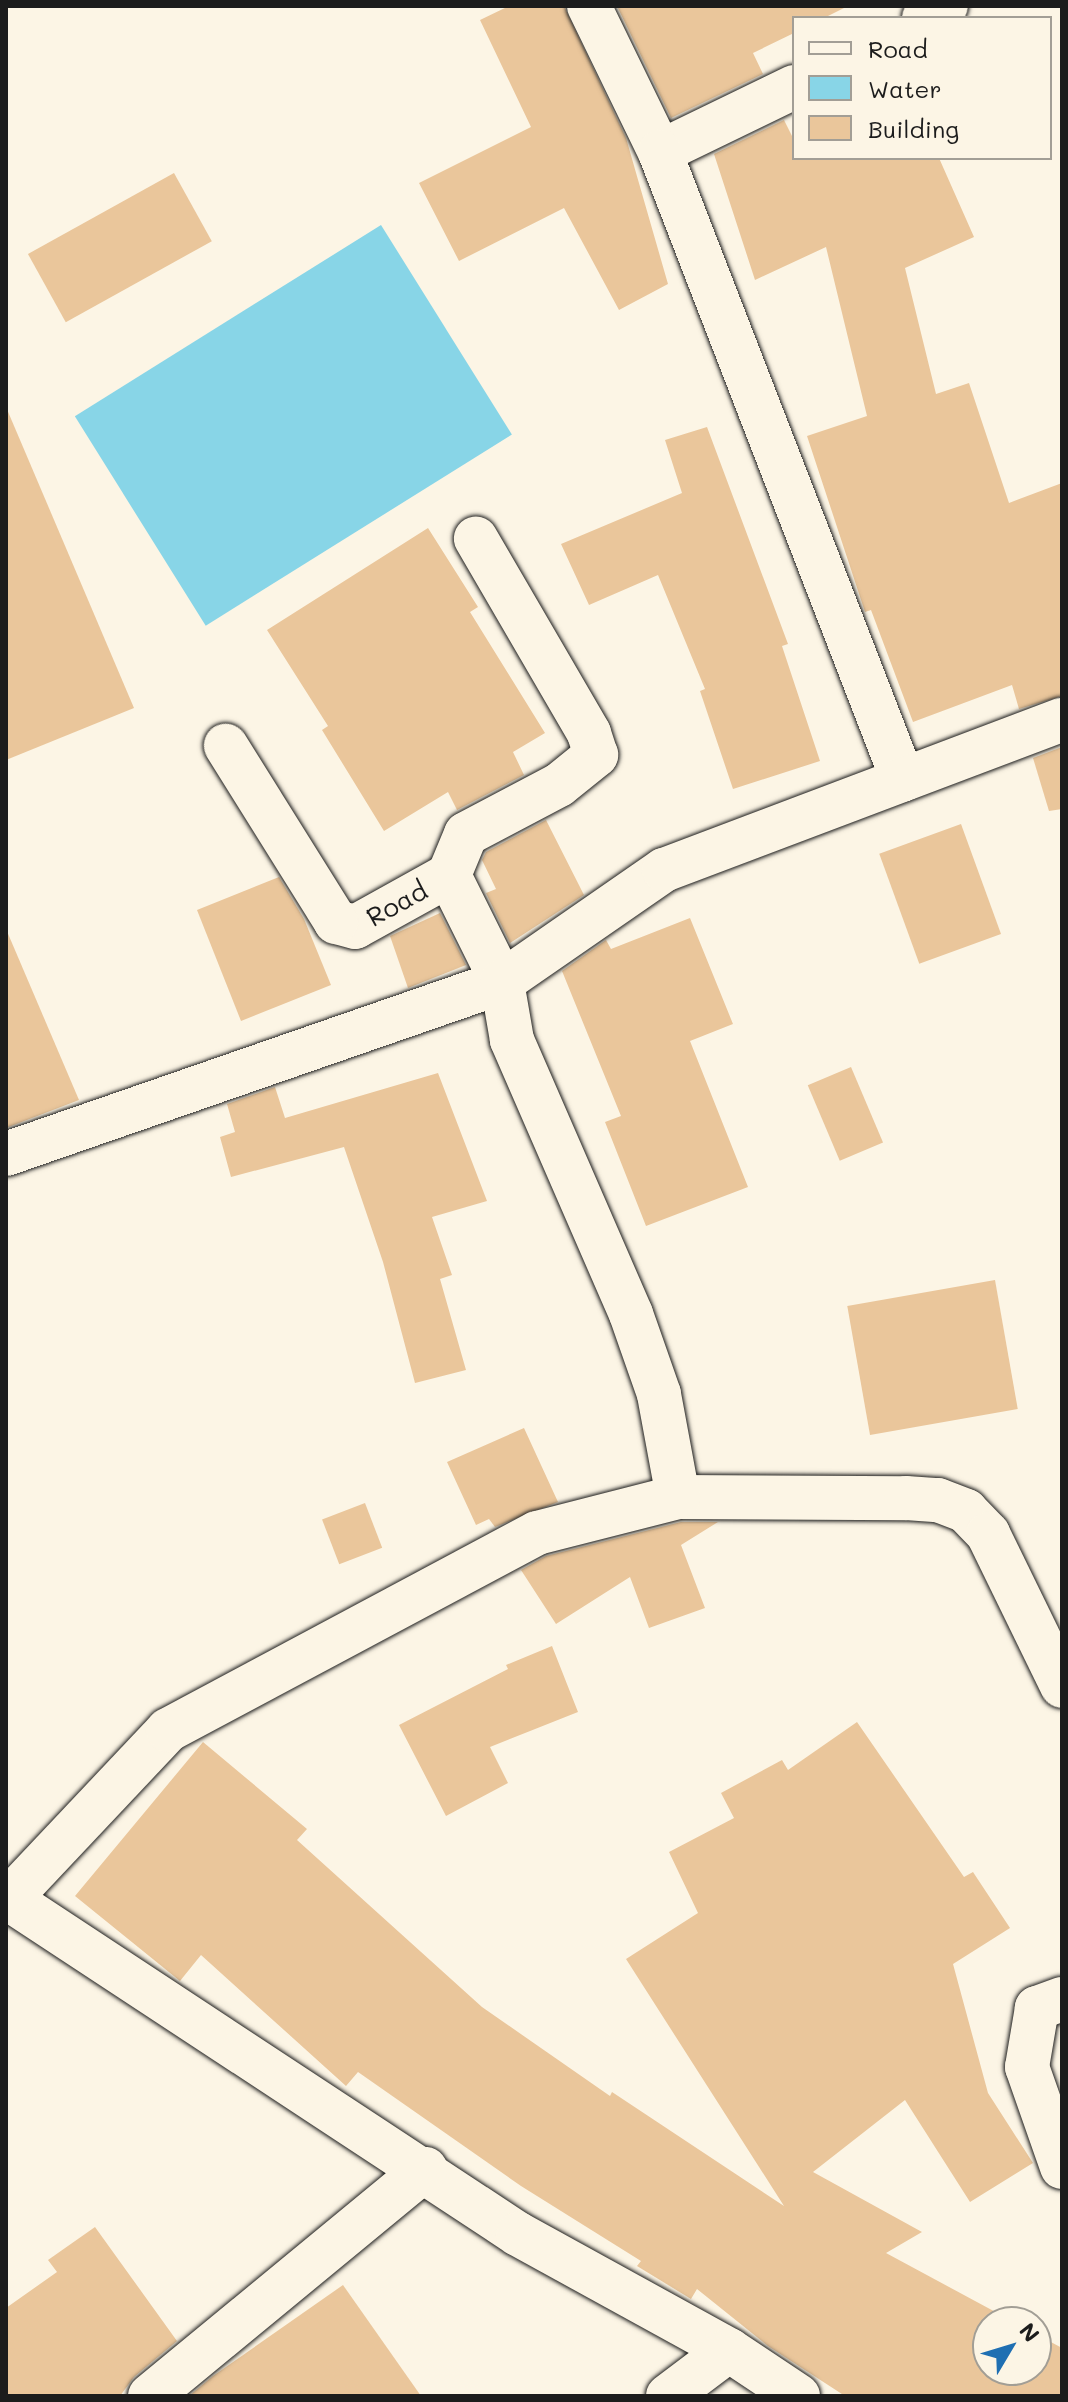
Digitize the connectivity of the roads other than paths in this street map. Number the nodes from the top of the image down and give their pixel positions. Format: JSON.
{"nodes":[{"id":1,"x":589,"y":6,"type":"edge"},
{"id":2,"x":946,"y":6,"type":"edge"},
{"id":3,"x":928,"y":16,"type":"edge"},
{"id":4,"x":792,"y":88,"type":"edge"},
{"id":5,"x":660,"y":152,"type":"junction"},
{"id":6,"x":476,"y":539,"type":"dead end"},
{"id":7,"x":1062,"y":720,"type":"edge"},
{"id":8,"x":226,"y":746,"type":"dead end"},
{"id":9,"x":903,"y":780,"type":"junction"},
{"id":10,"x":449,"y":875,"type":"junction"},
{"id":11,"x":502,"y":982,"type":"junction"},
{"id":12,"x":6,"y":1154,"type":"edge"},
{"id":13,"x":678,"y":1497,"type":"junction"},
{"id":14,"x":1062,"y":1686,"type":"edge"},
{"id":15,"x":8,"y":1900,"type":"edge"},
{"id":16,"x":1062,"y":1999,"type":"edge"},
{"id":17,"x":1062,"y":2167,"type":"edge"},
{"id":18,"x":425,"y":2169,"type":"junction"},
{"id":19,"x":729,"y":2350,"type":"junction"},
{"id":20,"x":150,"y":2396,"type":"edge"},
{"id":21,"x":668,"y":2396,"type":"edge"},
{"id":22,"x":798,"y":2396,"type":"edge"}],
"edges":[{"from":1,"to":5,"type":"street"},
{"from":2,"to":3,"type":"street"},
{"from":4,"to":5,"type":"street"},
{"from":5,"to":9,"type":"street"},
{"from":6,"to":10,"type":"street"},
{"from":7,"to":9,"type":"street"},
{"from":8,"to":10,"type":"street","name":"Road"},
{"from":9,"to":11,"type":"street"},
{"from":10,"to":11,"type":"street","name":"Road"},
{"from":11,"to":12,"type":"street"},
{"from":11,"to":13,"type":"street","name":"Road"},
{"from":13,"to":14,"type":"street"},
{"from":13,"to":15,"type":"street"},
{"from":15,"to":18,"type":"street"},
{"from":16,"to":17,"type":"street"},
{"from":18,"to":19,"type":"street"},
{"from":18,"to":20,"type":"street"},
{"from":19,"to":21,"type":"street"},
{"from":19,"to":22,"type":"street"}]}
